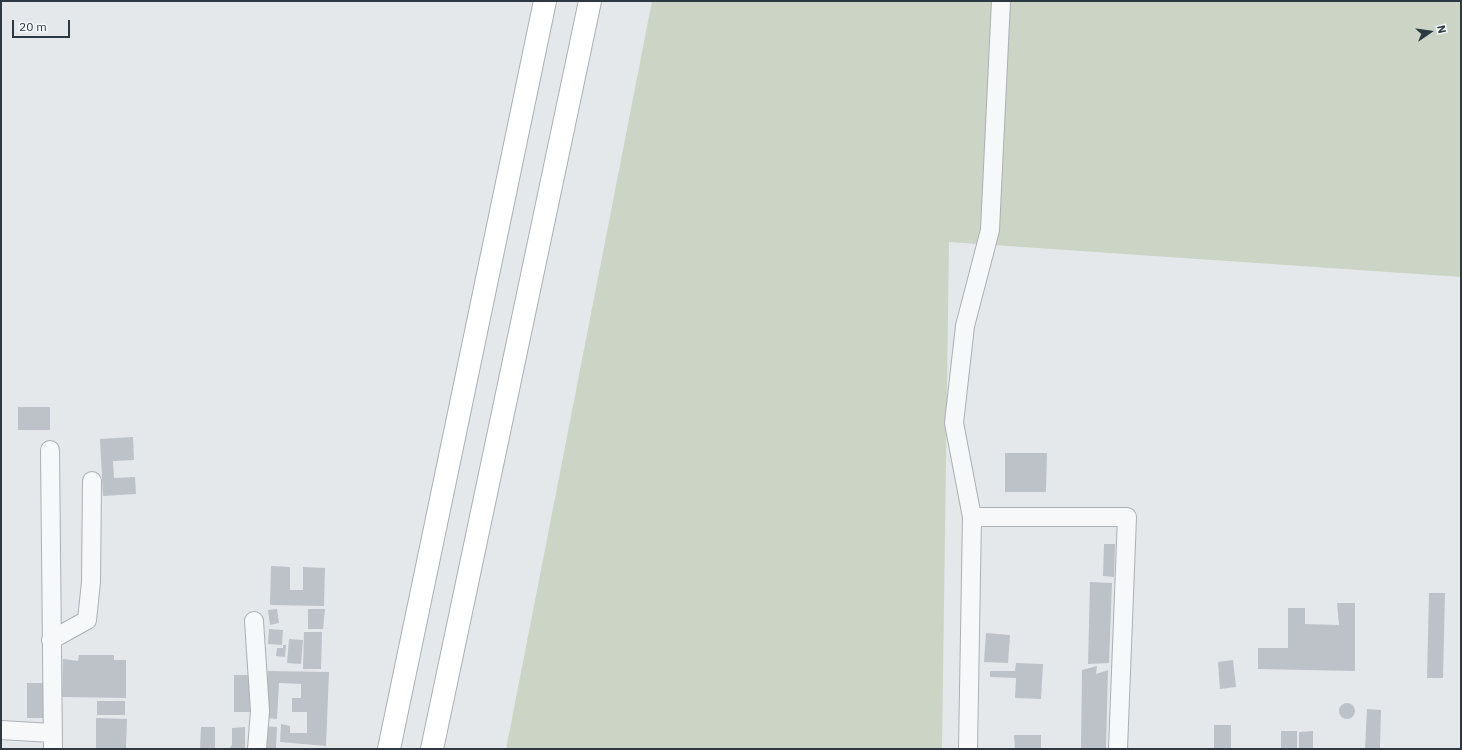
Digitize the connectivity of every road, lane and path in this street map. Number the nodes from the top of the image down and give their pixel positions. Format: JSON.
{"nodes":[{"id":1,"x":546,"y":1,"type":"edge"},
{"id":2,"x":590,"y":1,"type":"edge"},
{"id":3,"x":1002,"y":1,"type":"edge"},
{"id":4,"x":50,"y":450,"type":"dead end"},
{"id":5,"x":92,"y":481,"type":"dead end"},
{"id":6,"x":972,"y":517,"type":"junction"},
{"id":7,"x":254,"y":621,"type":"dead end"},
{"id":8,"x":52,"y":640,"type":"junction"},
{"id":9,"x":1,"y":730,"type":"edge"},
{"id":10,"x":52,"y":741,"type":"edge"},
{"id":11,"x":257,"y":749,"type":"edge"},
{"id":12,"x":389,"y":749,"type":"edge"},
{"id":13,"x":432,"y":749,"type":"edge"},
{"id":14,"x":968,"y":749,"type":"edge"},
{"id":15,"x":1118,"y":749,"type":"edge"}],
"edges":[{"from":1,"to":12,"type":"main road"},
{"from":2,"to":13,"type":"main road"},
{"from":3,"to":6,"type":"street"},
{"from":4,"to":8,"type":"street"},
{"from":5,"to":8,"type":"street"},
{"from":6,"to":14,"type":"street"},
{"from":6,"to":15,"type":"street"},
{"from":7,"to":11,"type":"street"},
{"from":8,"to":10,"type":"street"},
{"from":9,"to":10,"type":"street"}]}
